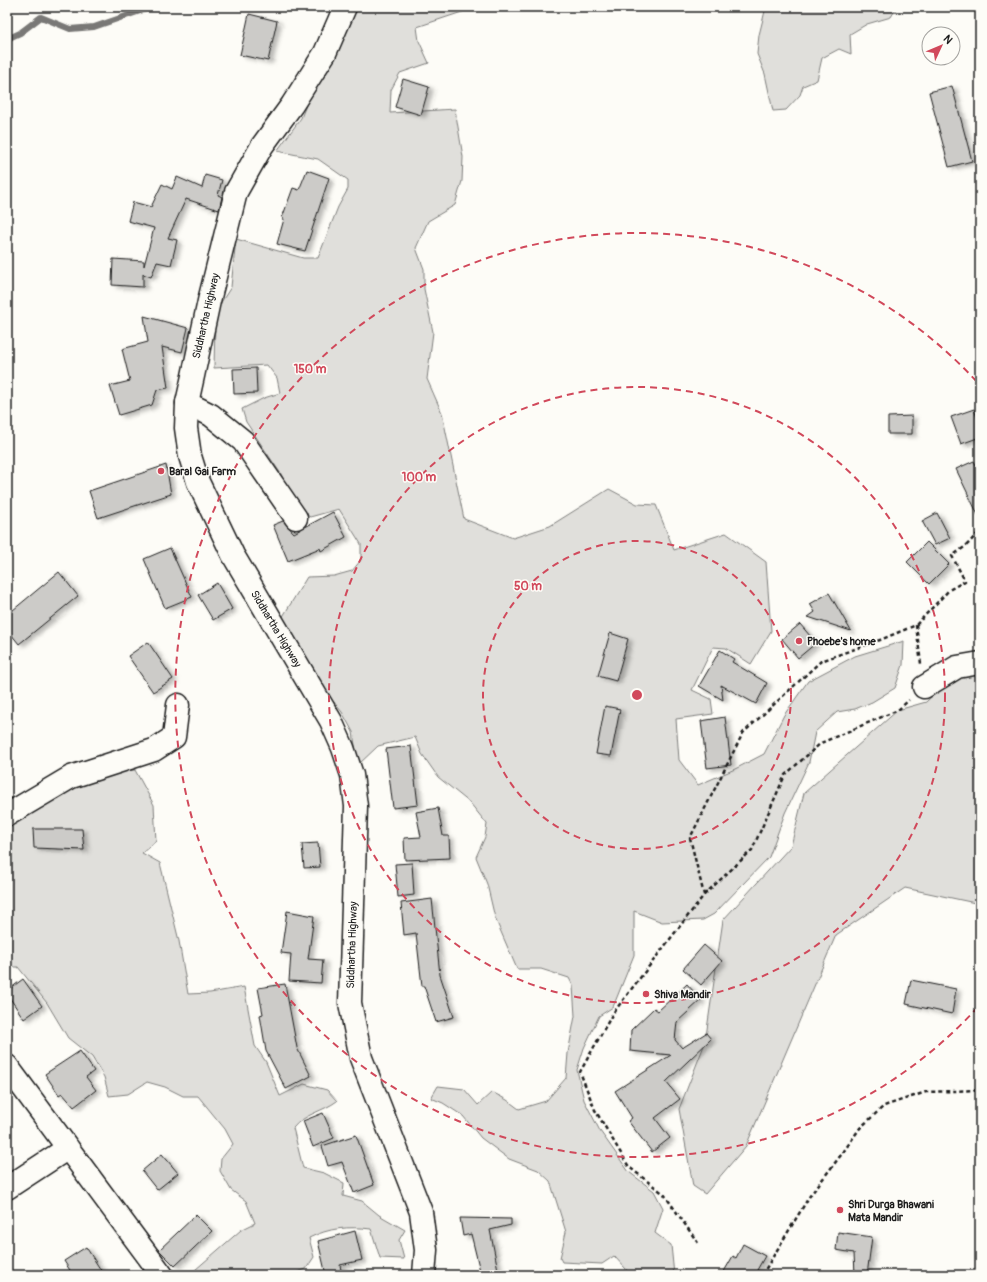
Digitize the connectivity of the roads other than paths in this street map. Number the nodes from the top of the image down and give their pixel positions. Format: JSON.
{"nodes":[{"id":1,"x":346,"y":7,"type":"edge"},
{"id":2,"x":187,"y":403,"type":"junction"},
{"id":3,"x":296,"y":518,"type":"dead end"},
{"id":4,"x":980,"y":663,"type":"edge"},
{"id":5,"x":924,"y":687,"type":"road end"},
{"id":6,"x":178,"y":705,"type":"dead end"},
{"id":7,"x":7,"y":815,"type":"edge"},
{"id":8,"x":7,"y":1066,"type":"edge"},
{"id":9,"x":68,"y":1148,"type":"junction"},
{"id":10,"x":7,"y":1188,"type":"edge"},
{"id":11,"x":162,"y":1275,"type":"edge"},
{"id":12,"x":424,"y":1275,"type":"edge"}],
"edges":[{"from":1,"to":2,"type":"main road","name":"Siddhartha Highway"},
{"from":2,"to":3,"type":"main road"},
{"from":2,"to":12,"type":"main road","name":"Siddhartha Highway"},
{"from":4,"to":5,"type":"main road"},
{"from":6,"to":7,"type":"main road"},
{"from":8,"to":9,"type":"main road"},
{"from":9,"to":10,"type":"main road"},
{"from":9,"to":11,"type":"main road"}]}
